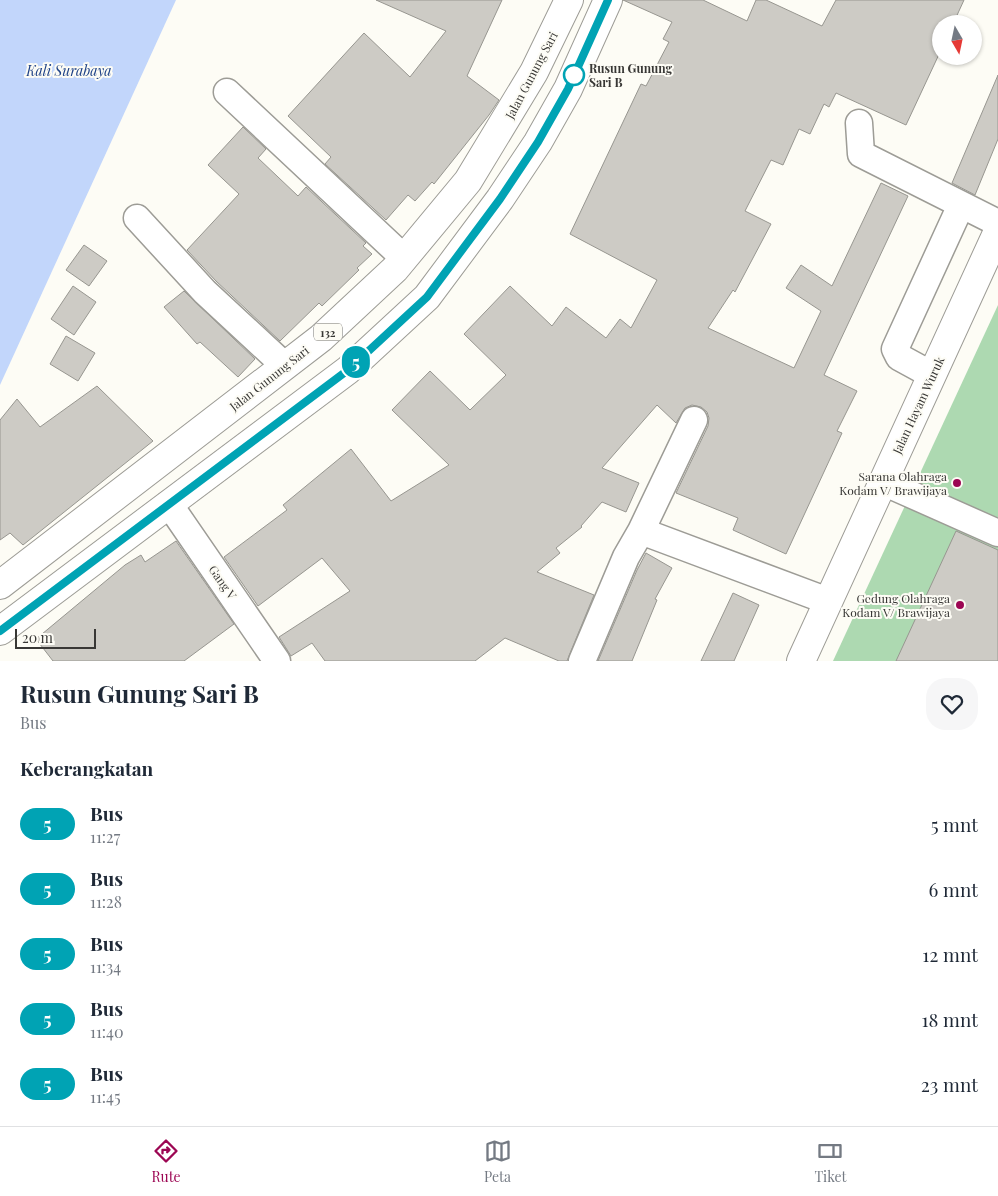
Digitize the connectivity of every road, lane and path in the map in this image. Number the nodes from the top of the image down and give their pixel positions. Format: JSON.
{"nodes":[{"id":1,"x":569,"y":0,"type":"edge"},
{"id":2,"x":603,"y":2,"type":"edge"},
{"id":3,"x":227,"y":92,"type":"dead end"},
{"id":4,"x":859,"y":124,"type":"dead end"},
{"id":5,"x":962,"y":205,"type":"junction"},
{"id":6,"x":137,"y":218,"type":"dead end"},
{"id":7,"x":998,"y":223,"type":"edge"},
{"id":8,"x":998,"y":231,"type":"edge"},
{"id":9,"x":404,"y":258,"type":"junction"},
{"id":10,"x":285,"y":366,"type":"junction"},
{"id":11,"x":932,"y":375,"type":"junction"},
{"id":12,"x":694,"y":420,"type":"dead end"},
{"id":13,"x":883,"y":482,"type":"junction"},
{"id":14,"x":169,"y":504,"type":"junction"},
{"id":15,"x":641,"y":531,"type":"junction"},
{"id":16,"x":998,"y":534,"type":"edge"},
{"id":17,"x":0,"y":585,"type":"edge"},
{"id":18,"x":828,"y":601,"type":"junction"},
{"id":19,"x":0,"y":631,"type":"edge"},
{"id":20,"x":277,"y":661,"type":"edge"},
{"id":21,"x":582,"y":661,"type":"edge"},
{"id":22,"x":801,"y":661,"type":"edge"}],
"edges":[{"from":1,"to":9,"type":"main road","name":"Jalan Gunung Sari","number":"132"},
{"from":2,"to":14,"type":"main road"},
{"from":3,"to":9,"type":"street"},
{"from":4,"to":5,"type":"street"},
{"from":5,"to":7,"type":"street"},
{"from":5,"to":11,"type":"street"},
{"from":6,"to":10,"type":"street"},
{"from":8,"to":11,"type":"main road","name":"Jalan Hayam Wuruk"},
{"from":9,"to":10,"type":"main road","name":"Jalan Gunung Sari","number":"132"},
{"from":10,"to":17,"type":"main road","name":"Jalan Gunung Sari","number":"132"},
{"from":11,"to":13,"type":"main road","name":"Jalan Hayam Wuruk"},
{"from":12,"to":15,"type":"street"},
{"from":13,"to":16,"type":"street"},
{"from":13,"to":18,"type":"main road","name":"Jalan Hayam Wuruk"},
{"from":14,"to":19,"type":"main road"},
{"from":14,"to":20,"type":"street","name":"Gang V"},
{"from":15,"to":18,"type":"street"},
{"from":15,"to":21,"type":"street"},
{"from":18,"to":22,"type":"main road","name":"Jalan Hayam Wuruk"}]}
